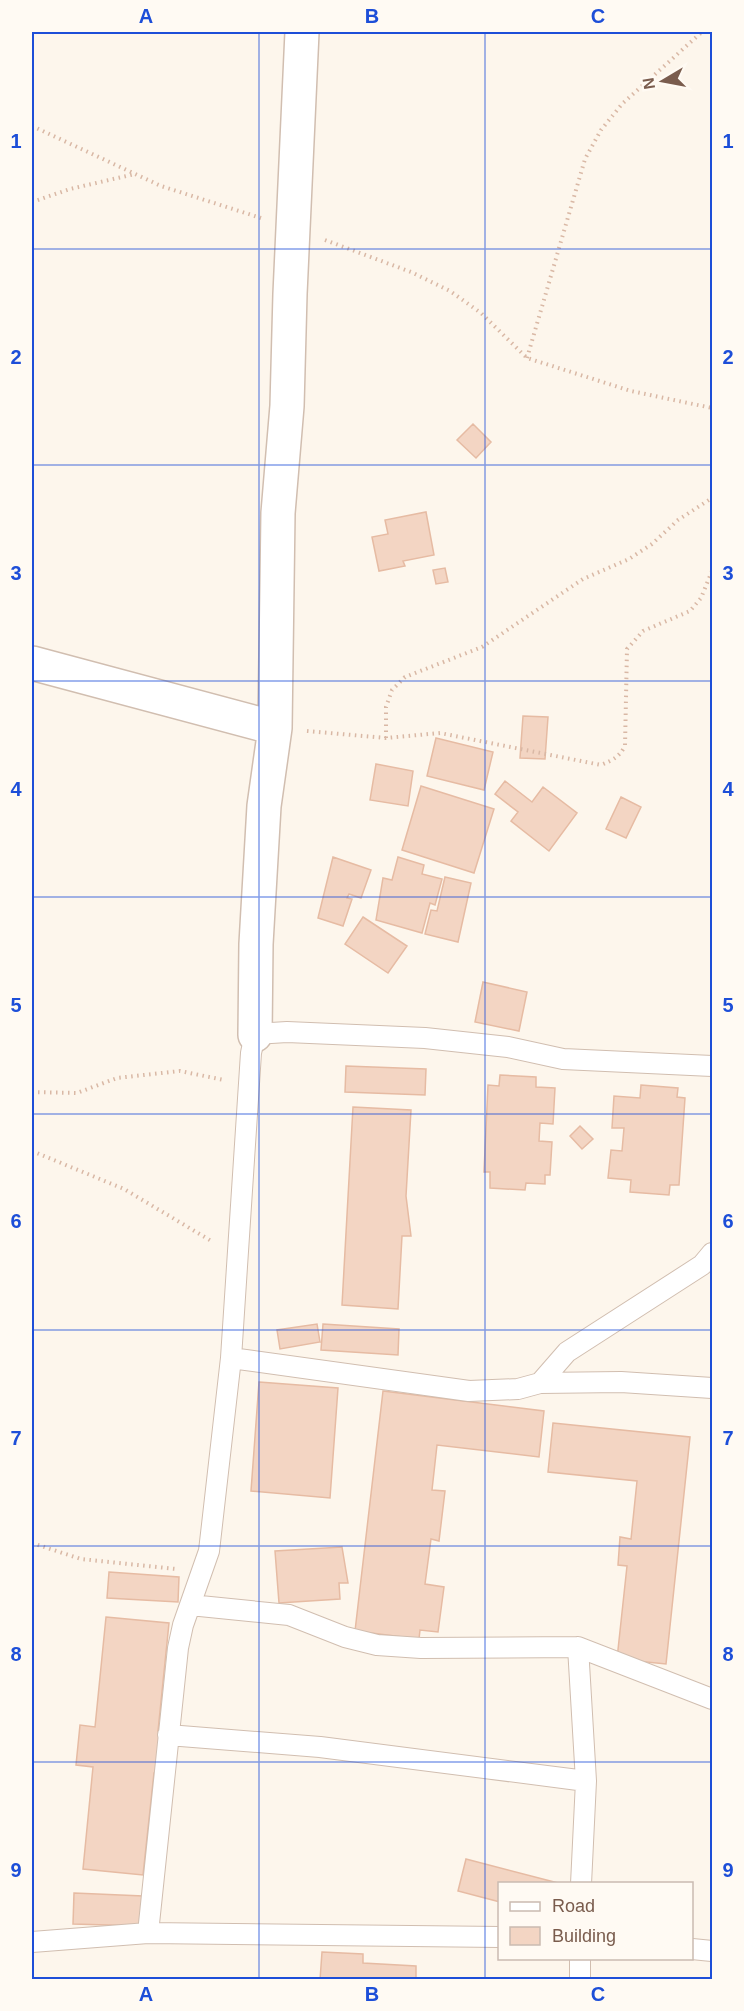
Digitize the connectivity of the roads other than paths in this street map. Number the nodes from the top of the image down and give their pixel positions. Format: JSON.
{"nodes":[{"id":1,"x":302,"y":32,"type":"edge"},
{"id":2,"x":32,"y":663,"type":"edge"},
{"id":3,"x":275,"y":728,"type":"junction"},
{"id":4,"x":253,"y":1044,"type":"junction"},
{"id":5,"x":712,"y":1066,"type":"edge"},
{"id":6,"x":712,"y":1252,"type":"edge"},
{"id":7,"x":231,"y":1358,"type":"junction"},
{"id":8,"x":540,"y":1383,"type":"junction"},
{"id":9,"x":712,"y":1388,"type":"edge"},
{"id":10,"x":190,"y":1605,"type":"junction"},
{"id":11,"x":578,"y":1647,"type":"junction"},
{"id":12,"x":712,"y":1699,"type":"edge"},
{"id":13,"x":168,"y":1735,"type":"junction"},
{"id":14,"x":586,"y":1781,"type":"junction"},
{"id":15,"x":581,"y":1882,"type":"edge"},
{"id":16,"x":148,"y":1933,"type":"junction"},
{"id":17,"x":498,"y":1937,"type":"edge"},
{"id":18,"x":32,"y":1942,"type":"edge"},
{"id":19,"x":693,"y":1949,"type":"edge"},
{"id":20,"x":712,"y":1951,"type":"edge"},
{"id":21,"x":580,"y":1960,"type":"edge"},
{"id":22,"x":580,"y":1980,"type":"edge"}],
"edges":[{"from":1,"to":3,"type":"street"},
{"from":2,"to":3,"type":"street"},
{"from":3,"to":4,"type":"street"},
{"from":4,"to":5,"type":"lane"},
{"from":4,"to":7,"type":"lane"},
{"from":6,"to":8,"type":"lane"},
{"from":7,"to":8,"type":"lane"},
{"from":7,"to":10,"type":"lane"},
{"from":8,"to":9,"type":"lane"},
{"from":10,"to":11,"type":"lane"},
{"from":10,"to":13,"type":"lane"},
{"from":11,"to":12,"type":"lane"},
{"from":11,"to":14,"type":"lane"},
{"from":13,"to":14,"type":"lane"},
{"from":13,"to":16,"type":"lane"},
{"from":14,"to":15,"type":"lane"},
{"from":16,"to":17,"type":"lane"},
{"from":16,"to":18,"type":"lane"},
{"from":19,"to":20,"type":"lane"},
{"from":21,"to":22,"type":"lane"}]}
